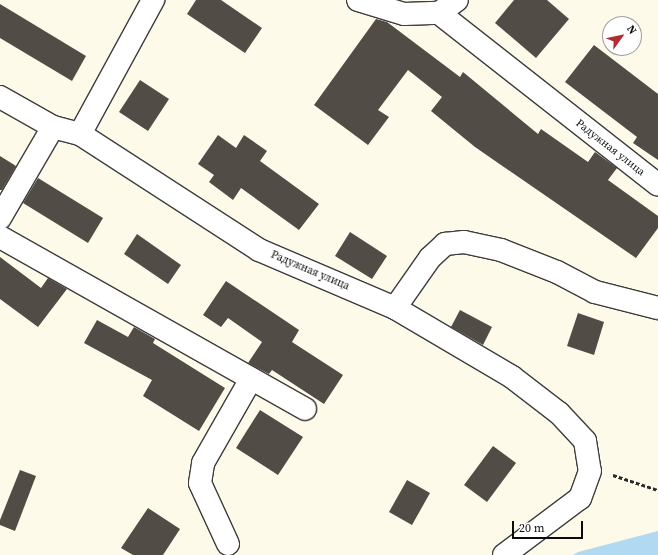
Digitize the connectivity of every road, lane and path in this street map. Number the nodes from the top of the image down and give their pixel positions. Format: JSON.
{"nodes":[{"id":1,"x":154,"y":0,"type":"edge"},
{"id":2,"x":358,"y":0,"type":"edge"},
{"id":3,"x":457,"y":0,"type":"edge"},
{"id":4,"x":439,"y":13,"type":"junction"},
{"id":5,"x":0,"y":97,"type":"edge"},
{"id":6,"x":53,"y":127,"type":"junction"},
{"id":7,"x":80,"y":134,"type":"junction"},
{"id":8,"x":658,"y":185,"type":"edge"},
{"id":9,"x":0,"y":218,"type":"edge"},
{"id":10,"x":0,"y":237,"type":"edge"},
{"id":11,"x":395,"y":308,"type":"junction"},
{"id":12,"x":658,"y":308,"type":"edge"},
{"id":13,"x":251,"y":379,"type":"junction"},
{"id":14,"x":305,"y":410,"type":"dead end"},
{"id":15,"x":600,"y":471,"type":"junction"},
{"id":16,"x":658,"y":490,"type":"edge"},
{"id":17,"x":228,"y":544,"type":"dead end"},
{"id":18,"x":504,"y":555,"type":"edge"}],
"edges":[{"from":1,"to":7,"type":"street"},
{"from":2,"to":4,"type":"street"},
{"from":3,"to":4,"type":"street"},
{"from":4,"to":8,"type":"street","name":"Радужная улица"},
{"from":5,"to":6,"type":"street","name":"Радужная улица"},
{"from":6,"to":7,"type":"street","name":"Радужная улица"},
{"from":6,"to":9,"type":"street"},
{"from":7,"to":11,"type":"street","name":"Радужная улица"},
{"from":10,"to":13,"type":"street"},
{"from":11,"to":12,"type":"street"},
{"from":11,"to":15,"type":"street","name":"Радужная улица"},
{"from":13,"to":14,"type":"street"},
{"from":13,"to":17,"type":"street"},
{"from":15,"to":16,"type":"path"},
{"from":15,"to":18,"type":"street"}]}
